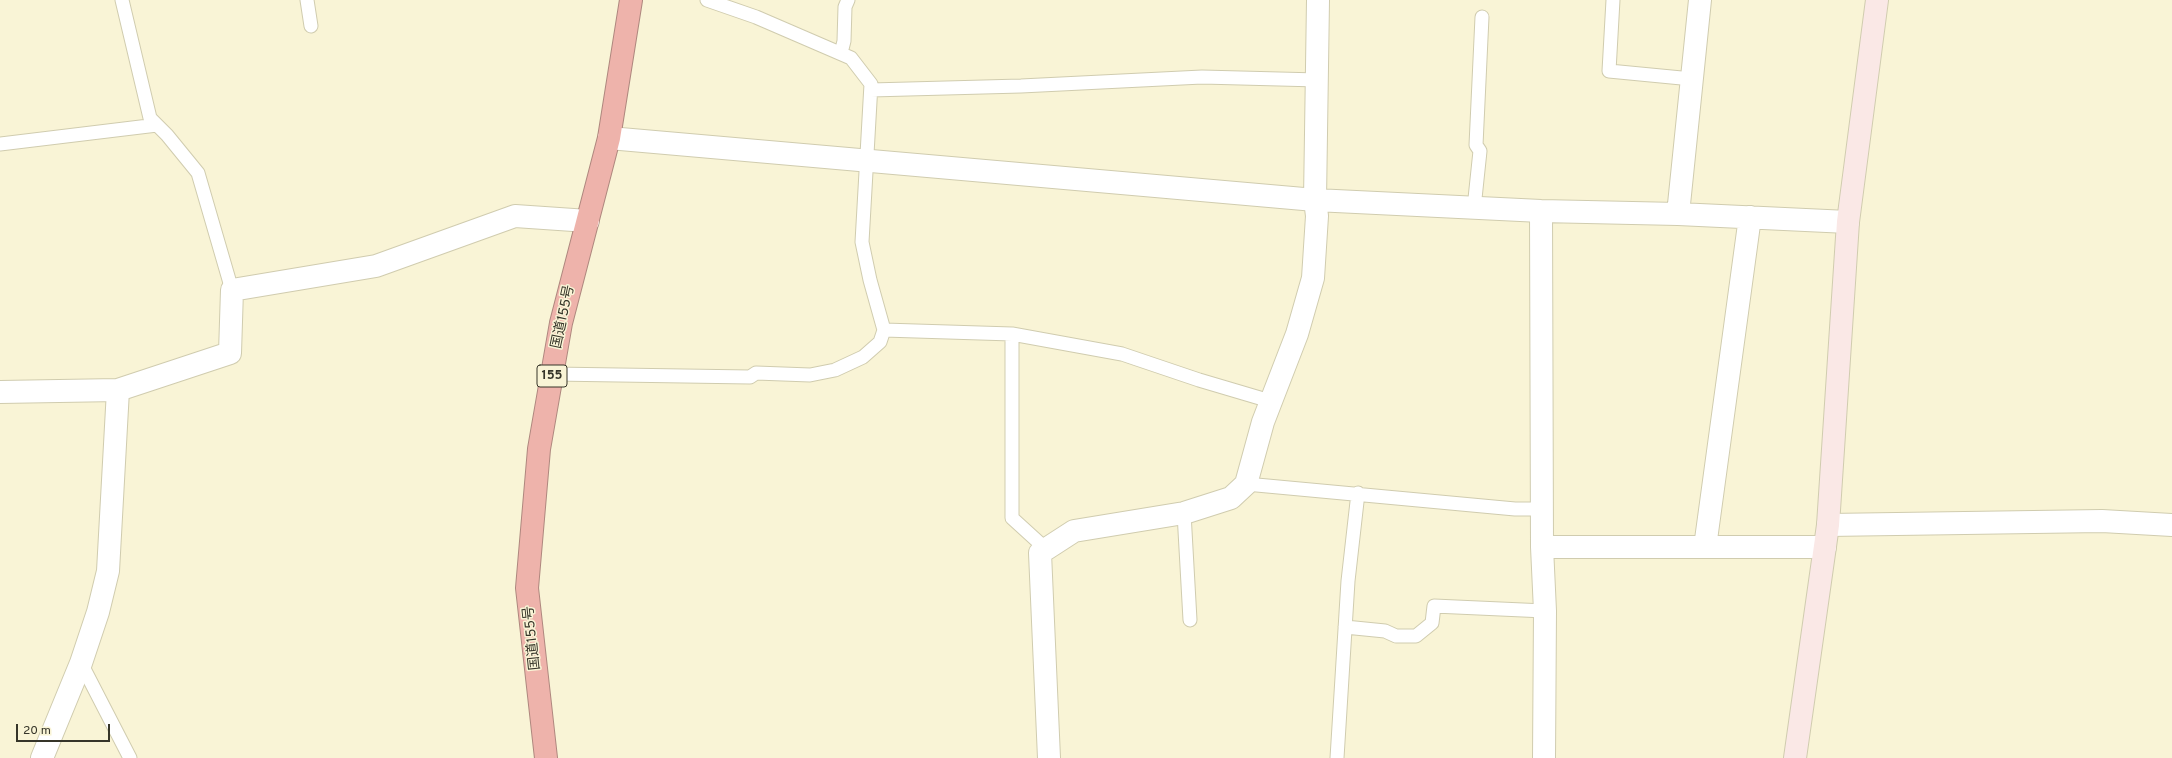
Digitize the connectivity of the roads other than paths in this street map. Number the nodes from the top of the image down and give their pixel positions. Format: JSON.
{"nodes":[{"id":1,"x":122,"y":0,"type":"edge"},
{"id":2,"x":307,"y":0,"type":"edge"},
{"id":3,"x":631,"y":0,"type":"edge"},
{"id":4,"x":707,"y":0,"type":"edge"},
{"id":5,"x":848,"y":0,"type":"edge"},
{"id":6,"x":1318,"y":0,"type":"edge"},
{"id":7,"x":1613,"y":0,"type":"edge"},
{"id":8,"x":1700,"y":0,"type":"edge"},
{"id":9,"x":1877,"y":0,"type":"edge"},
{"id":10,"x":1482,"y":18,"type":"dead end"},
{"id":11,"x":311,"y":26,"type":"dead end"},
{"id":12,"x":841,"y":53,"type":"junction"},
{"id":13,"x":1692,"y":79,"type":"junction"},
{"id":14,"x":1318,"y":80,"type":"junction"},
{"id":15,"x":871,"y":90,"type":"junction"},
{"id":16,"x":157,"y":125,"type":"junction"},
{"id":17,"x":609,"y":138,"type":"junction"},
{"id":18,"x":0,"y":144,"type":"edge"},
{"id":19,"x":866,"y":161,"type":"junction"},
{"id":20,"x":1315,"y":200,"type":"junction"},
{"id":21,"x":1474,"y":208,"type":"junction"},
{"id":22,"x":1541,"y":211,"type":"junction"},
{"id":23,"x":1678,"y":214,"type":"junction"},
{"id":24,"x":1750,"y":217,"type":"junction"},
{"id":25,"x":588,"y":221,"type":"junction"},
{"id":26,"x":1848,"y":222,"type":"junction"},
{"id":27,"x":232,"y":290,"type":"junction"},
{"id":28,"x":884,"y":330,"type":"junction"},
{"id":29,"x":1012,"y":334,"type":"junction"},
{"id":30,"x":553,"y":374,"type":"junction"},
{"id":31,"x":118,"y":390,"type":"junction"},
{"id":32,"x":0,"y":392,"type":"edge"},
{"id":33,"x":1270,"y":401,"type":"junction"},
{"id":34,"x":1246,"y":484,"type":"junction"},
{"id":35,"x":1358,"y":493,"type":"junction"},
{"id":36,"x":1542,"y":509,"type":"junction"},
{"id":37,"x":1184,"y":513,"type":"junction"},
{"id":38,"x":2172,"y":524,"type":"edge"},
{"id":39,"x":1828,"y":525,"type":"junction"},
{"id":40,"x":1705,"y":547,"type":"junction"},
{"id":41,"x":1825,"y":547,"type":"junction"},
{"id":42,"x":1542,"y":548,"type":"junction"},
{"id":43,"x":1046,"y":549,"type":"junction"},
{"id":44,"x":1545,"y":611,"type":"junction"},
{"id":45,"x":1190,"y":620,"type":"dead end"},
{"id":46,"x":1345,"y":627,"type":"junction"},
{"id":47,"x":81,"y":663,"type":"junction"},
{"id":48,"x":42,"y":758,"type":"edge"},
{"id":49,"x":130,"y":758,"type":"edge"},
{"id":50,"x":546,"y":758,"type":"edge"},
{"id":51,"x":1049,"y":758,"type":"edge"},
{"id":52,"x":1337,"y":758,"type":"edge"},
{"id":53,"x":1544,"y":758,"type":"edge"},
{"id":54,"x":1795,"y":758,"type":"edge"}],
"edges":[{"from":1,"to":16,"type":"lane"},
{"from":2,"to":11,"type":"lane"},
{"from":3,"to":17,"type":"highway","name":"国道155号","number":"155"},
{"from":4,"to":12,"type":"lane"},
{"from":5,"to":12,"type":"lane"},
{"from":6,"to":14,"type":"street"},
{"from":7,"to":13,"type":"lane"},
{"from":8,"to":13,"type":"street"},
{"from":9,"to":26,"type":"street"},
{"from":10,"to":21,"type":"lane"},
{"from":12,"to":15,"type":"lane"},
{"from":13,"to":23,"type":"street"},
{"from":14,"to":15,"type":"lane"},
{"from":14,"to":20,"type":"street"},
{"from":15,"to":19,"type":"lane"},
{"from":16,"to":18,"type":"lane"},
{"from":16,"to":27,"type":"lane"},
{"from":17,"to":19,"type":"street"},
{"from":17,"to":25,"type":"highway","name":"国道155号","number":"155"},
{"from":19,"to":20,"type":"street"},
{"from":19,"to":28,"type":"lane"},
{"from":20,"to":21,"type":"street"},
{"from":20,"to":33,"type":"street"},
{"from":21,"to":22,"type":"street"},
{"from":22,"to":23,"type":"street"},
{"from":22,"to":36,"type":"street"},
{"from":23,"to":24,"type":"street"},
{"from":24,"to":26,"type":"street"},
{"from":24,"to":40,"type":"street"},
{"from":25,"to":27,"type":"street"},
{"from":25,"to":30,"type":"highway","name":"国道155号","number":"155"},
{"from":26,"to":39,"type":"street"},
{"from":27,"to":31,"type":"street"},
{"from":28,"to":29,"type":"lane"},
{"from":28,"to":30,"type":"lane"},
{"from":29,"to":33,"type":"lane"},
{"from":29,"to":43,"type":"lane"},
{"from":30,"to":50,"type":"highway","name":"国道155号","number":"155"},
{"from":31,"to":32,"type":"street"},
{"from":31,"to":47,"type":"street"},
{"from":33,"to":34,"type":"street"},
{"from":34,"to":35,"type":"lane"},
{"from":34,"to":37,"type":"street"},
{"from":35,"to":36,"type":"lane"},
{"from":35,"to":46,"type":"lane"},
{"from":36,"to":42,"type":"street"},
{"from":37,"to":43,"type":"street"},
{"from":37,"to":45,"type":"lane"},
{"from":38,"to":39,"type":"street"},
{"from":39,"to":41,"type":"street"},
{"from":40,"to":41,"type":"street"},
{"from":40,"to":42,"type":"street"},
{"from":41,"to":54,"type":"street"},
{"from":42,"to":44,"type":"street"},
{"from":43,"to":51,"type":"street"},
{"from":44,"to":46,"type":"lane"},
{"from":44,"to":53,"type":"street"},
{"from":46,"to":52,"type":"lane"},
{"from":47,"to":48,"type":"street"},
{"from":47,"to":49,"type":"lane"}]}
